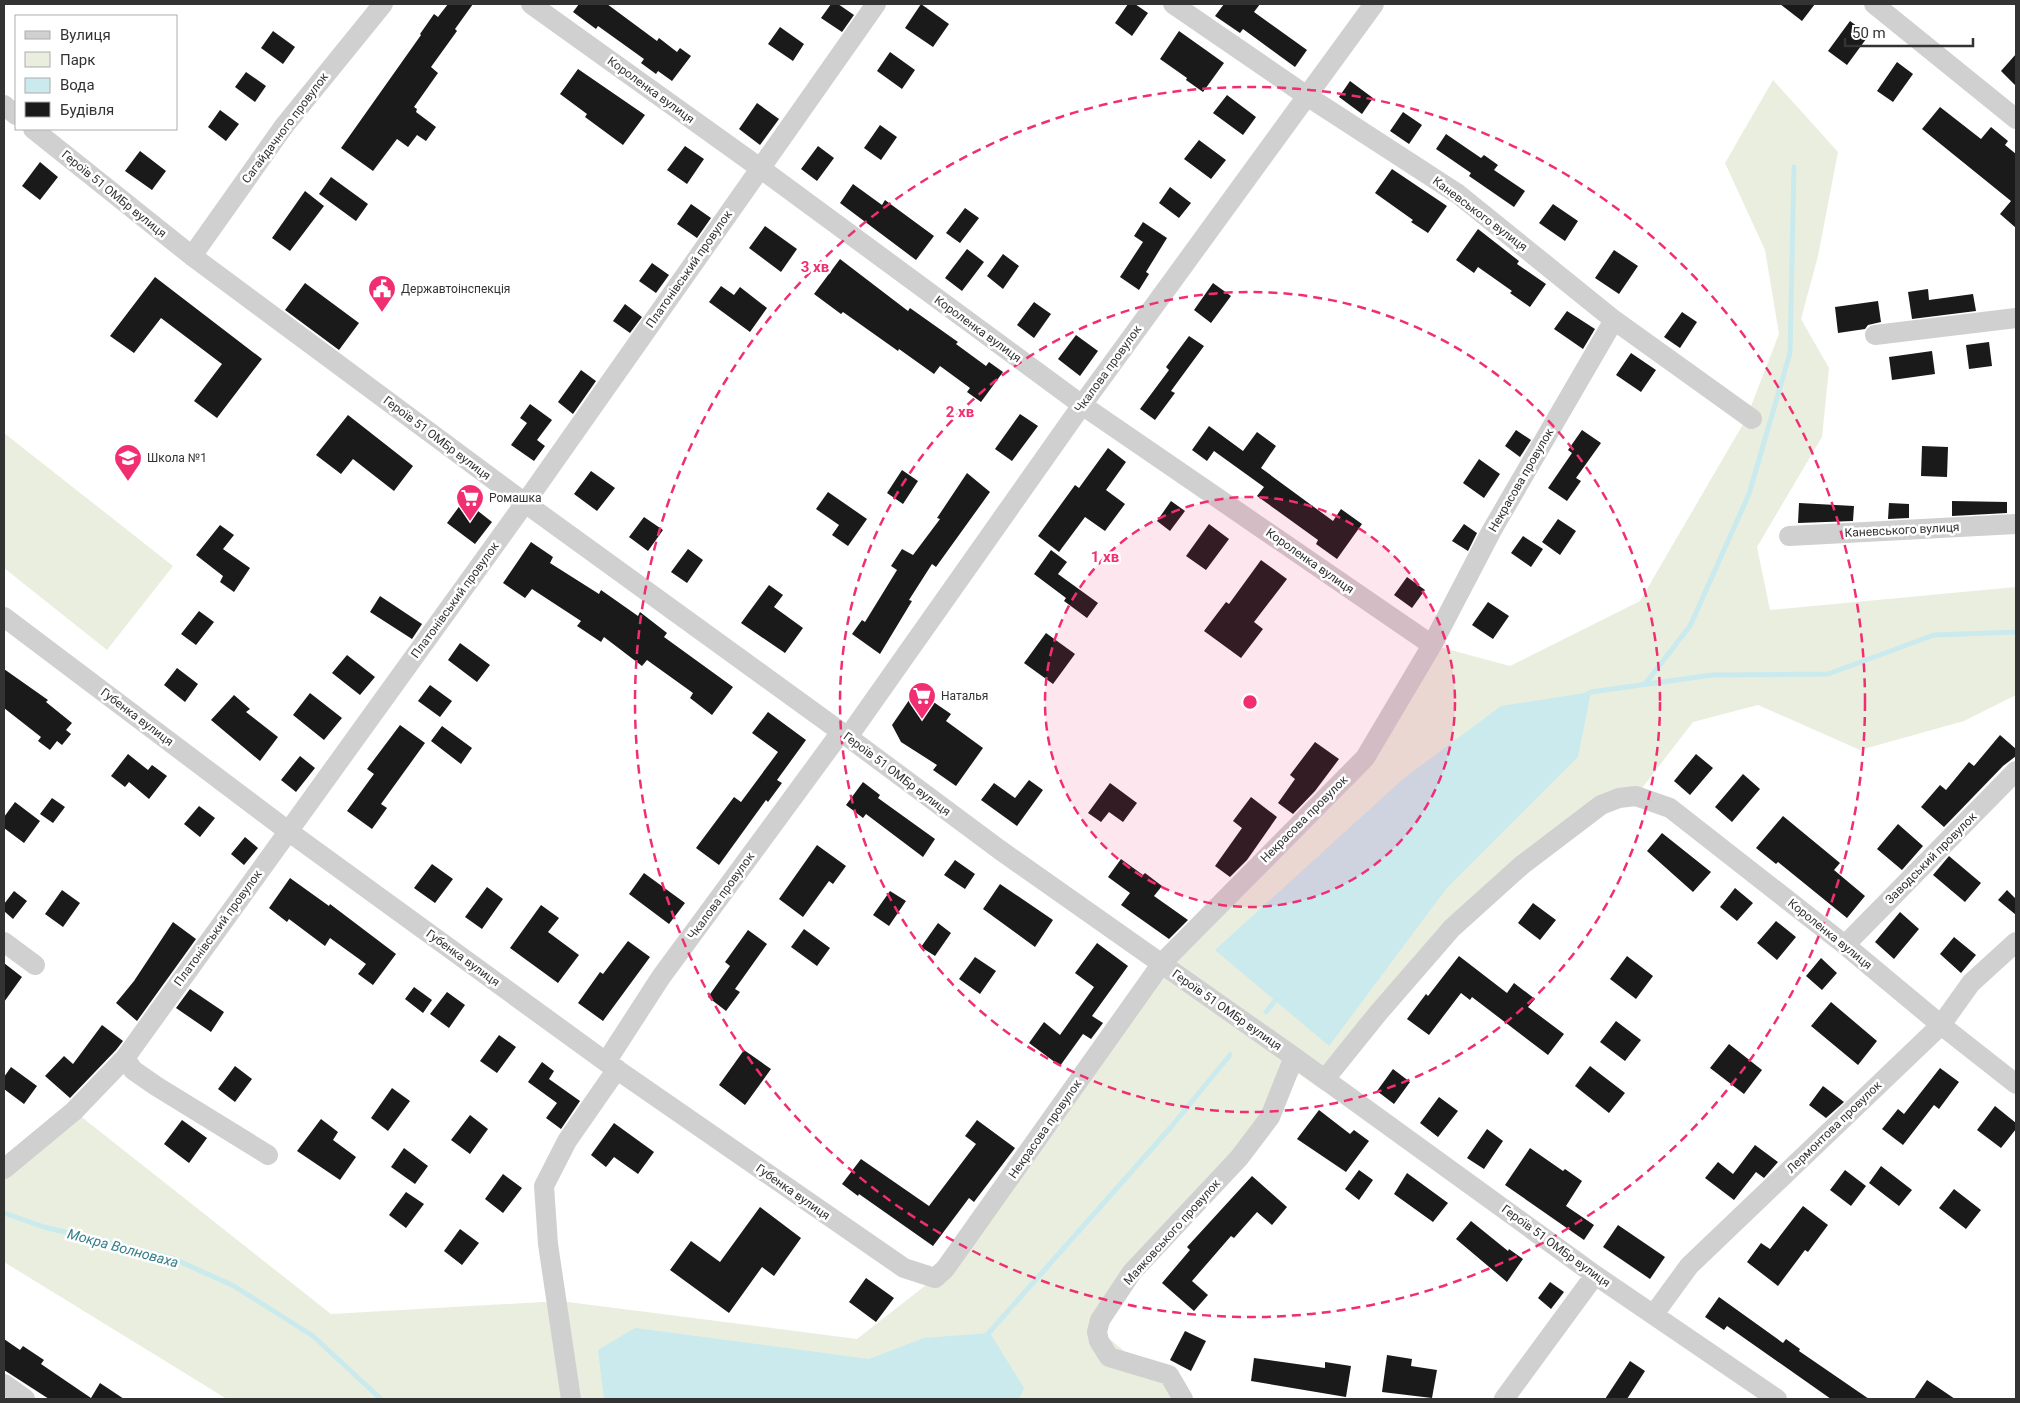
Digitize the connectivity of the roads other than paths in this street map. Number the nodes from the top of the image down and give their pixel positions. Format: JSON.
{"nodes":[{"id":1,"x":383,"y":4,"type":"edge"},
{"id":2,"x":531,"y":4,"type":"edge"},
{"id":3,"x":876,"y":4,"type":"edge"},
{"id":4,"x":1173,"y":4,"type":"edge"},
{"id":5,"x":1374,"y":4,"type":"edge"},
{"id":6,"x":1874,"y":4,"type":"edge"},
{"id":7,"x":1307,"y":96,"type":"junction"},
{"id":8,"x":4,"y":105,"type":"edge"},
{"id":9,"x":15,"y":114,"type":"edge"},
{"id":10,"x":2015,"y":116,"type":"edge"},
{"id":11,"x":34,"y":130,"type":"edge"},
{"id":12,"x":760,"y":168,"type":"junction"},
{"id":13,"x":192,"y":256,"type":"junction"},
{"id":14,"x":2016,"y":318,"type":"edge"},
{"id":15,"x":1614,"y":320,"type":"junction"},
{"id":16,"x":1875,"y":335,"type":"dead end"},
{"id":17,"x":1082,"y":405,"type":"junction"},
{"id":18,"x":1752,"y":419,"type":"dead end"},
{"id":19,"x":525,"y":503,"type":"junction"},
{"id":20,"x":2016,"y":524,"type":"edge"},
{"id":21,"x":1788,"y":536,"type":"dead end"},
{"id":22,"x":4,"y":617,"type":"edge"},
{"id":23,"x":1432,"y":645,"type":"junction"},
{"id":24,"x":844,"y":735,"type":"junction"},
{"id":25,"x":2016,"y":771,"type":"edge"},
{"id":26,"x":288,"y":831,"type":"junction"},
{"id":27,"x":4,"y":942,"type":"edge"},
{"id":28,"x":2016,"y":942,"type":"edge"},
{"id":29,"x":1845,"y":945,"type":"junction"},
{"id":30,"x":1162,"y":963,"type":"junction"},
{"id":31,"x":35,"y":965,"type":"dead end"},
{"id":32,"x":1941,"y":1025,"type":"junction"},
{"id":33,"x":1294,"y":1057,"type":"junction"},
{"id":34,"x":125,"y":1058,"type":"junction"},
{"id":35,"x":611,"y":1066,"type":"junction"},
{"id":36,"x":1325,"y":1079,"type":"junction"},
{"id":37,"x":2016,"y":1084,"type":"edge"},
{"id":38,"x":268,"y":1155,"type":"dead end"},
{"id":39,"x":4,"y":1169,"type":"edge"},
{"id":40,"x":1595,"y":1274,"type":"junction"},
{"id":41,"x":935,"y":1278,"type":"joint"},
{"id":42,"x":1654,"y":1314,"type":"junction"},
{"id":43,"x":4,"y":1384,"type":"edge"},
{"id":44,"x":26,"y":1399,"type":"edge"},
{"id":45,"x":571,"y":1399,"type":"edge"},
{"id":46,"x":1183,"y":1399,"type":"edge"},
{"id":47,"x":1504,"y":1399,"type":"edge"},
{"id":48,"x":1777,"y":1399,"type":"edge"}],
"edges":[{"from":1,"to":13,"type":"street","name":"Сагайдачного провулок"},
{"from":2,"to":12,"type":"street","name":"Короленка вулиця"},
{"from":3,"to":12,"type":"street","name":"Платонівський провулок"},
{"from":4,"to":7,"type":"street","name":"Каневського вулиця"},
{"from":5,"to":7,"type":"street","name":"Чкалова провулок"},
{"from":6,"to":10,"type":"street"},
{"from":7,"to":15,"type":"street","name":"Каневського вулиця"},
{"from":7,"to":17,"type":"street","name":"Чкалова провулок"},
{"from":8,"to":9,"type":"street"},
{"from":11,"to":13,"type":"street","name":"Героїв 51 ОМБр вулиця"},
{"from":12,"to":17,"type":"street","name":"Короленка вулиця"},
{"from":12,"to":19,"type":"street","name":"Платонівський провулок"},
{"from":13,"to":19,"type":"street","name":"Героїв 51 ОМБр вулиця"},
{"from":14,"to":16,"type":"street"},
{"from":15,"to":18,"type":"street","name":"Каневського вулиця"},
{"from":15,"to":23,"type":"street","name":"Некрасова провулок"},
{"from":17,"to":23,"type":"street","name":"Короленка вулиця"},
{"from":17,"to":24,"type":"street","name":"Чкалова провулок"},
{"from":19,"to":24,"type":"street","name":"Героїв 51 ОМБр вулиця"},
{"from":19,"to":26,"type":"street","name":"Платонівський провулок"},
{"from":20,"to":21,"type":"street","name":"Каневського вулиця"},
{"from":22,"to":26,"type":"street","name":"Губенка вулиця"},
{"from":23,"to":30,"type":"street","name":"Некрасова провулок"},
{"from":24,"to":30,"type":"street","name":"Героїв 51 ОМБр вулиця"},
{"from":24,"to":35,"type":"street","name":"Чкалова провулок"},
{"from":25,"to":29,"type":"street","name":"Заводський провулок"},
{"from":26,"to":34,"type":"street","name":"Платонівський провулок"},
{"from":26,"to":35,"type":"street","name":"Губенка вулиця"},
{"from":27,"to":31,"type":"street"},
{"from":28,"to":32,"type":"street","name":"Лермонтова провулок"},
{"from":29,"to":32,"type":"street","name":"Короленка вулиця"},
{"from":29,"to":36,"type":"street","name":"Короленка вулиця"},
{"from":30,"to":33,"type":"street","name":"Героїв 51 ОМБр вулиця"},
{"from":30,"to":41,"type":"street","name":"Некрасова провулок"},
{"from":32,"to":37,"type":"street","name":"Короленка вулиця"},
{"from":32,"to":42,"type":"street","name":"Лермонтова провулок"},
{"from":33,"to":36,"type":"street","name":"Героїв 51 ОМБр вулиця"},
{"from":33,"to":46,"type":"street","name":"Маяковського провулок"},
{"from":34,"to":38,"type":"street"},
{"from":34,"to":39,"type":"street","name":"Платонівський провулок"},
{"from":35,"to":41,"type":"street","name":"Губенка вулиця"},
{"from":35,"to":45,"type":"street","name":"Чкалова провулок"},
{"from":36,"to":40,"type":"street","name":"Героїв 51 ОМБр вулиця"},
{"from":40,"to":42,"type":"street","name":"Героїв 51 ОМБр вулиця"},
{"from":40,"to":47,"type":"street"},
{"from":42,"to":48,"type":"street","name":"Героїв 51 ОМБр вулиця"},
{"from":43,"to":44,"type":"street"}]}
